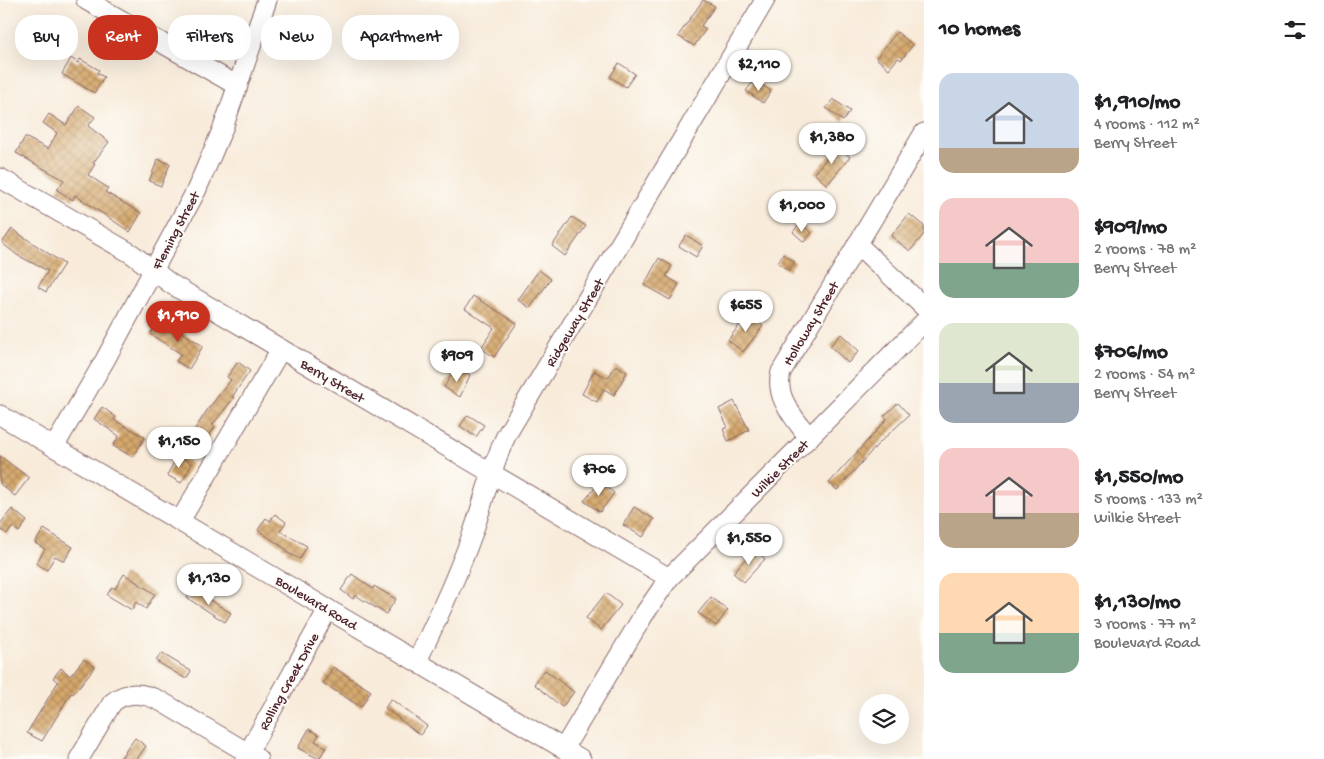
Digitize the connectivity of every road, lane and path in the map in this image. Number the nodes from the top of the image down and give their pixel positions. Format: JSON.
{"nodes":[{"id":1,"x":86,"y":0,"type":"edge"},
{"id":2,"x":267,"y":0,"type":"edge"},
{"id":3,"x":765,"y":0,"type":"edge"},
{"id":4,"x":238,"y":86,"type":"junction"},
{"id":5,"x":924,"y":133,"type":"edge"},
{"id":6,"x":0,"y":178,"type":"edge"},
{"id":7,"x":857,"y":244,"type":"junction"},
{"id":8,"x":153,"y":271,"type":"junction"},
{"id":9,"x":924,"y":307,"type":"edge"},
{"id":10,"x":924,"y":322,"type":"edge"},
{"id":11,"x":281,"y":349,"type":"junction"},
{"id":12,"x":0,"y":415,"type":"edge"},
{"id":13,"x":809,"y":438,"type":"junction"},
{"id":14,"x":54,"y":447,"type":"junction"},
{"id":15,"x":492,"y":473,"type":"junction"},
{"id":16,"x":180,"y":521,"type":"junction"},
{"id":17,"x":668,"y":578,"type":"junction"},
{"id":18,"x":328,"y":609,"type":"junction"},
{"id":19,"x":417,"y":662,"type":"junction"},
{"id":20,"x":564,"y":748,"type":"junction"},
{"id":21,"x":250,"y":757,"type":"edge"},
{"id":22,"x":79,"y":759,"type":"edge"},
{"id":23,"x":581,"y":759,"type":"edge"}],
"edges":[{"from":1,"to":4,"type":"street"},
{"from":2,"to":4,"type":"street","name":"Fleming Street"},
{"from":3,"to":15,"type":"street","name":"Ridgeway Street"},
{"from":4,"to":8,"type":"street","name":"Fleming Street"},
{"from":5,"to":7,"type":"street","name":"Holloway Street"},
{"from":6,"to":8,"type":"street","name":"Berry Street"},
{"from":7,"to":9,"type":"street"},
{"from":7,"to":13,"type":"street","name":"Holloway Street"},
{"from":8,"to":11,"type":"street","name":"Berry Street"},
{"from":8,"to":14,"type":"street","name":"Fleming Street"},
{"from":10,"to":13,"type":"street","name":"Wilkie Street"},
{"from":11,"to":15,"type":"street","name":"Berry Street"},
{"from":11,"to":16,"type":"street"},
{"from":12,"to":14,"type":"street","name":"Boulevard Road"},
{"from":13,"to":17,"type":"street","name":"Wilkie Street"},
{"from":14,"to":16,"type":"street","name":"Boulevard Road"},
{"from":15,"to":17,"type":"street","name":"Berry Street"},
{"from":15,"to":19,"type":"street","name":"Ridgeway Street"},
{"from":16,"to":18,"type":"street","name":"Boulevard Road"},
{"from":17,"to":20,"type":"street","name":"Wilkie Street"},
{"from":18,"to":19,"type":"street","name":"Boulevard Road"},
{"from":18,"to":21,"type":"street","name":"Rolling Creek Drive"},
{"from":19,"to":20,"type":"street","name":"Boulevard Road"},
{"from":20,"to":23,"type":"street","name":"Boulevard Road"},
{"from":21,"to":22,"type":"street","name":"Rolling Creek Drive"}]}
